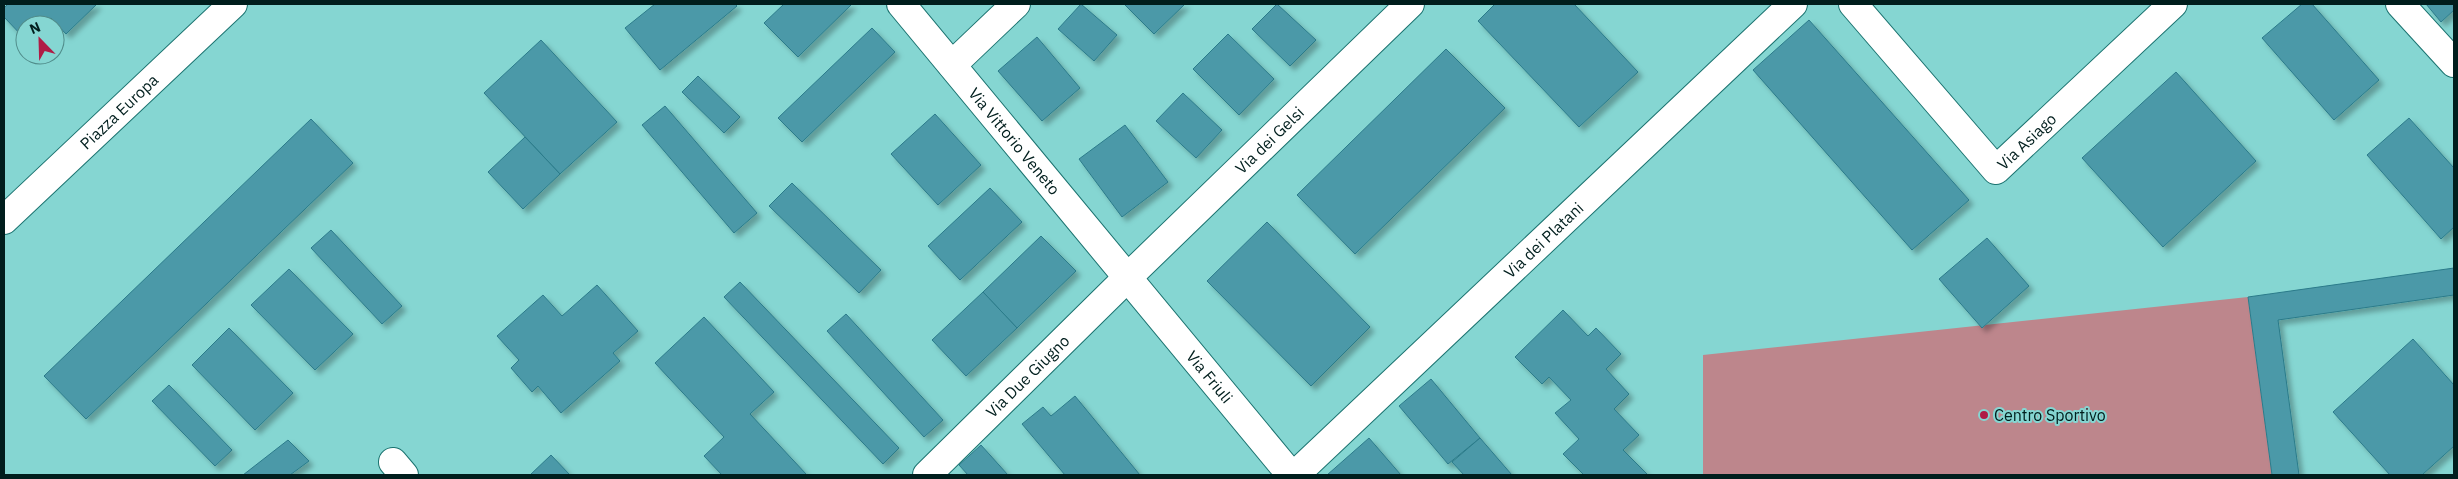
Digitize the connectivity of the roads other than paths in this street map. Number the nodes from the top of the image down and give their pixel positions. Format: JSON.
{"nodes":[{"id":1,"x":233,"y":4,"type":"edge"},
{"id":2,"x":901,"y":4,"type":"edge"},
{"id":3,"x":1016,"y":4,"type":"edge"},
{"id":4,"x":1410,"y":4,"type":"edge"},
{"id":5,"x":1794,"y":4,"type":"edge"},
{"id":6,"x":1853,"y":4,"type":"edge"},
{"id":7,"x":2173,"y":4,"type":"edge"},
{"id":8,"x":2400,"y":4,"type":"edge"},
{"id":9,"x":2454,"y":63,"type":"edge"},
{"id":10,"x":952,"y":65,"type":"junction"},
{"id":11,"x":4,"y":220,"type":"edge"},
{"id":12,"x":1128,"y":277,"type":"junction"},
{"id":13,"x":927,"y":475,"type":"edge"},
{"id":14,"x":1291,"y":475,"type":"edge"},
{"id":15,"x":1295,"y":475,"type":"edge"}],
"edges":[{"from":1,"to":11,"type":"street","name":"Piazza Europa"},
{"from":2,"to":10,"type":"street","name":"Via Vittorio Veneto"},
{"from":3,"to":10,"type":"street"},
{"from":4,"to":12,"type":"street","name":"Via dei Gelsi"},
{"from":5,"to":15,"type":"street","name":"Via dei Platani"},
{"from":6,"to":7,"type":"street","name":"Via Asiago"},
{"from":8,"to":9,"type":"street"},
{"from":10,"to":12,"type":"street","name":"Via Vittorio Veneto"},
{"from":12,"to":13,"type":"street","name":"Via Due Giugno"},
{"from":12,"to":14,"type":"street","name":"Via Friuli"}]}
